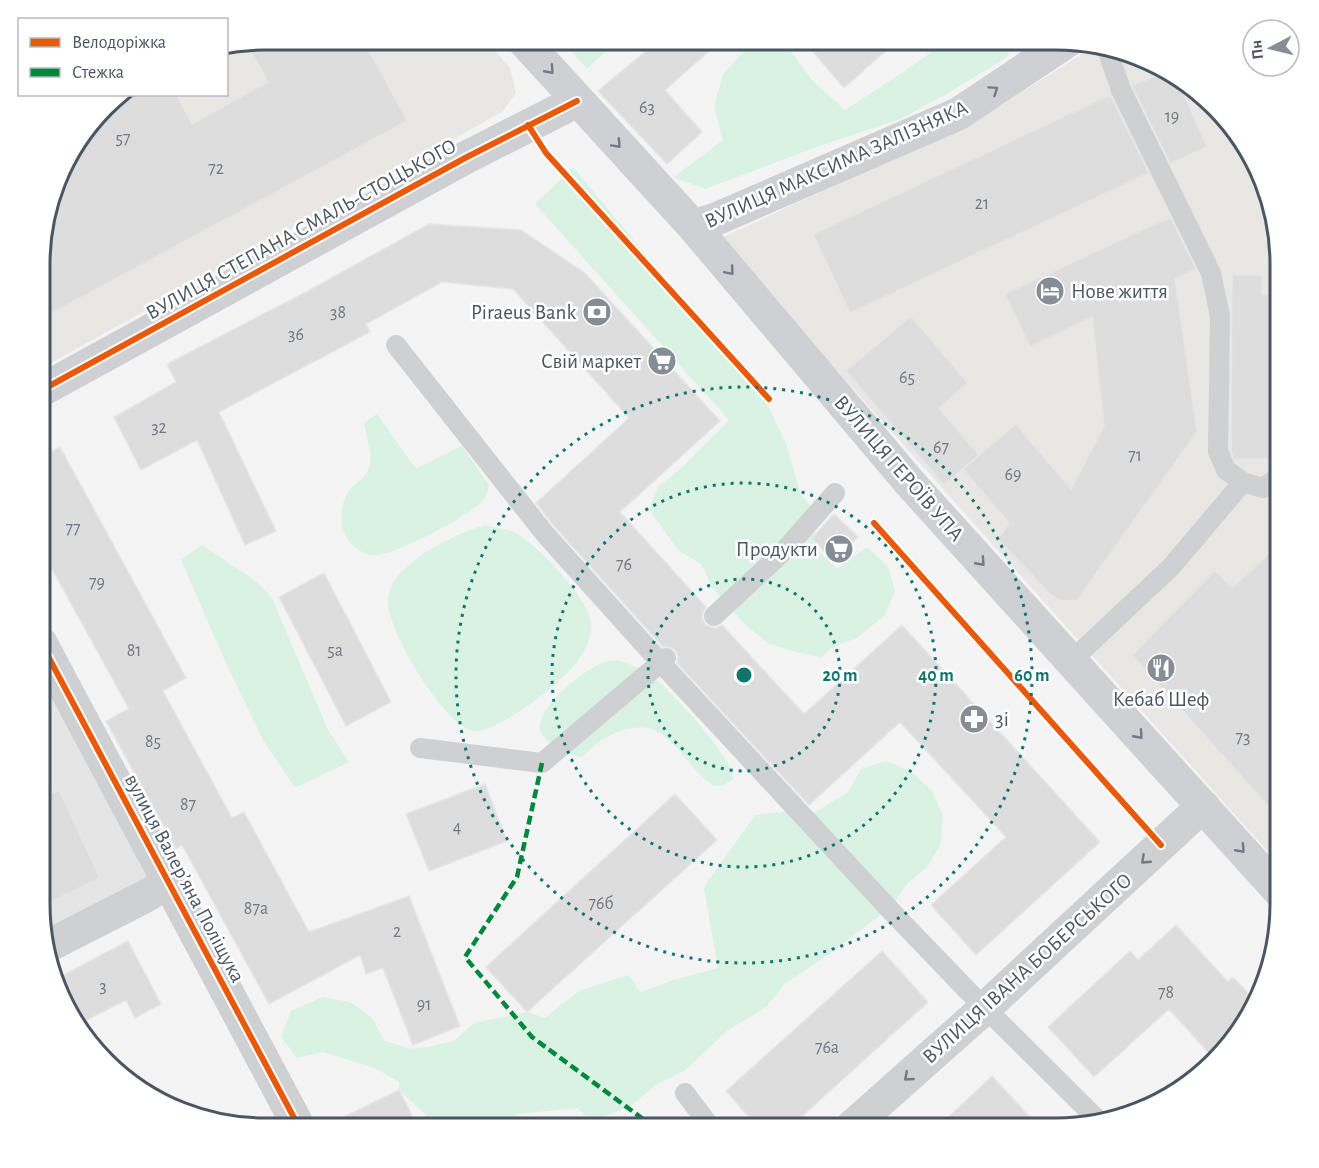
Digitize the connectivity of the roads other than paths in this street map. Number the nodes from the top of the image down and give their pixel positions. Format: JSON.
{"nodes":[{"id":1,"x":532,"y":50,"type":"edge"},
{"id":2,"x":1053,"y":50,"type":"edge"},
{"id":3,"x":1110,"y":57,"type":"edge"},
{"id":4,"x":577,"y":101,"type":"junction"},
{"id":5,"x":693,"y":226,"type":"junction"},
{"id":6,"x":396,"y":345,"type":"dead end"},
{"id":7,"x":50,"y":386,"type":"edge"},
{"id":8,"x":1243,"y":482,"type":"junction"},
{"id":9,"x":1269,"y":484,"type":"edge"},
{"id":10,"x":835,"y":493,"type":"dead end"},
{"id":11,"x":714,"y":616,"type":"dead end"},
{"id":12,"x":50,"y":660,"type":"edge"},
{"id":13,"x":664,"y":660,"type":"junction"},
{"id":14,"x":1071,"y":661,"type":"junction"},
{"id":15,"x":420,"y":748,"type":"dead end"},
{"id":16,"x":1203,"y":806,"type":"junction"},
{"id":17,"x":1270,"y":881,"type":"edge"},
{"id":18,"x":169,"y":882,"type":"junction"},
{"id":19,"x":53,"y":943,"type":"edge"},
{"id":20,"x":986,"y":1008,"type":"junction"},
{"id":21,"x":685,"y":1093,"type":"dead end"},
{"id":22,"x":1093,"y":1115,"type":"edge"},
{"id":23,"x":294,"y":1118,"type":"edge"},
{"id":24,"x":704,"y":1118,"type":"edge"},
{"id":25,"x":861,"y":1118,"type":"edge"}],
"edges":[{"from":1,"to":4,"type":"main road","name":"ВУЛИЦЯ ГЕРОЇВ УПА","one_way":true},
{"from":5,"to":2,"type":"main road","name":"ВУЛИЦЯ МАКСИМА ЗАЛІЗНЯКА","one_way":true},
{"from":3,"to":8,"type":"lane"},
{"from":4,"to":5,"type":"main road","name":"ВУЛИЦЯ ГЕРОЇВ УПА","one_way":true},
{"from":4,"to":7,"type":"main road","name":"ВУЛИЦЯ СТЕПАНА СМАЛЬ-СТОЦЬКОГО"},
{"from":5,"to":14,"type":"main road","name":"ВУЛИЦЯ ГЕРОЇВ УПА","one_way":true},
{"from":6,"to":13,"type":"lane"},
{"from":8,"to":9,"type":"lane"},
{"from":8,"to":14,"type":"lane"},
{"from":10,"to":11,"type":"lane"},
{"from":12,"to":18,"type":"street","name":"вулиця Валерʼяна Поліщука"},
{"from":13,"to":15,"type":"lane"},
{"from":13,"to":20,"type":"lane"},
{"from":14,"to":16,"type":"main road","name":"ВУЛИЦЯ ГЕРОЇВ УПА","one_way":true},
{"from":16,"to":17,"type":"main road","name":"ВУЛИЦЯ ГЕРОЇВ УПА","one_way":true},
{"from":16,"to":20,"type":"street","name":"ВУЛИЦЯ ІВАНА БОБЕРСЬКОГО","one_way":true},
{"from":18,"to":19,"type":"street"},
{"from":18,"to":23,"type":"street","name":"вулиця Валерʼяна Поліщука"},
{"from":20,"to":22,"type":"lane"},
{"from":20,"to":25,"type":"street","name":"ВУЛИЦЯ ІВАНА БОБЕРСЬКОГО","one_way":true},
{"from":21,"to":24,"type":"lane"}]}
